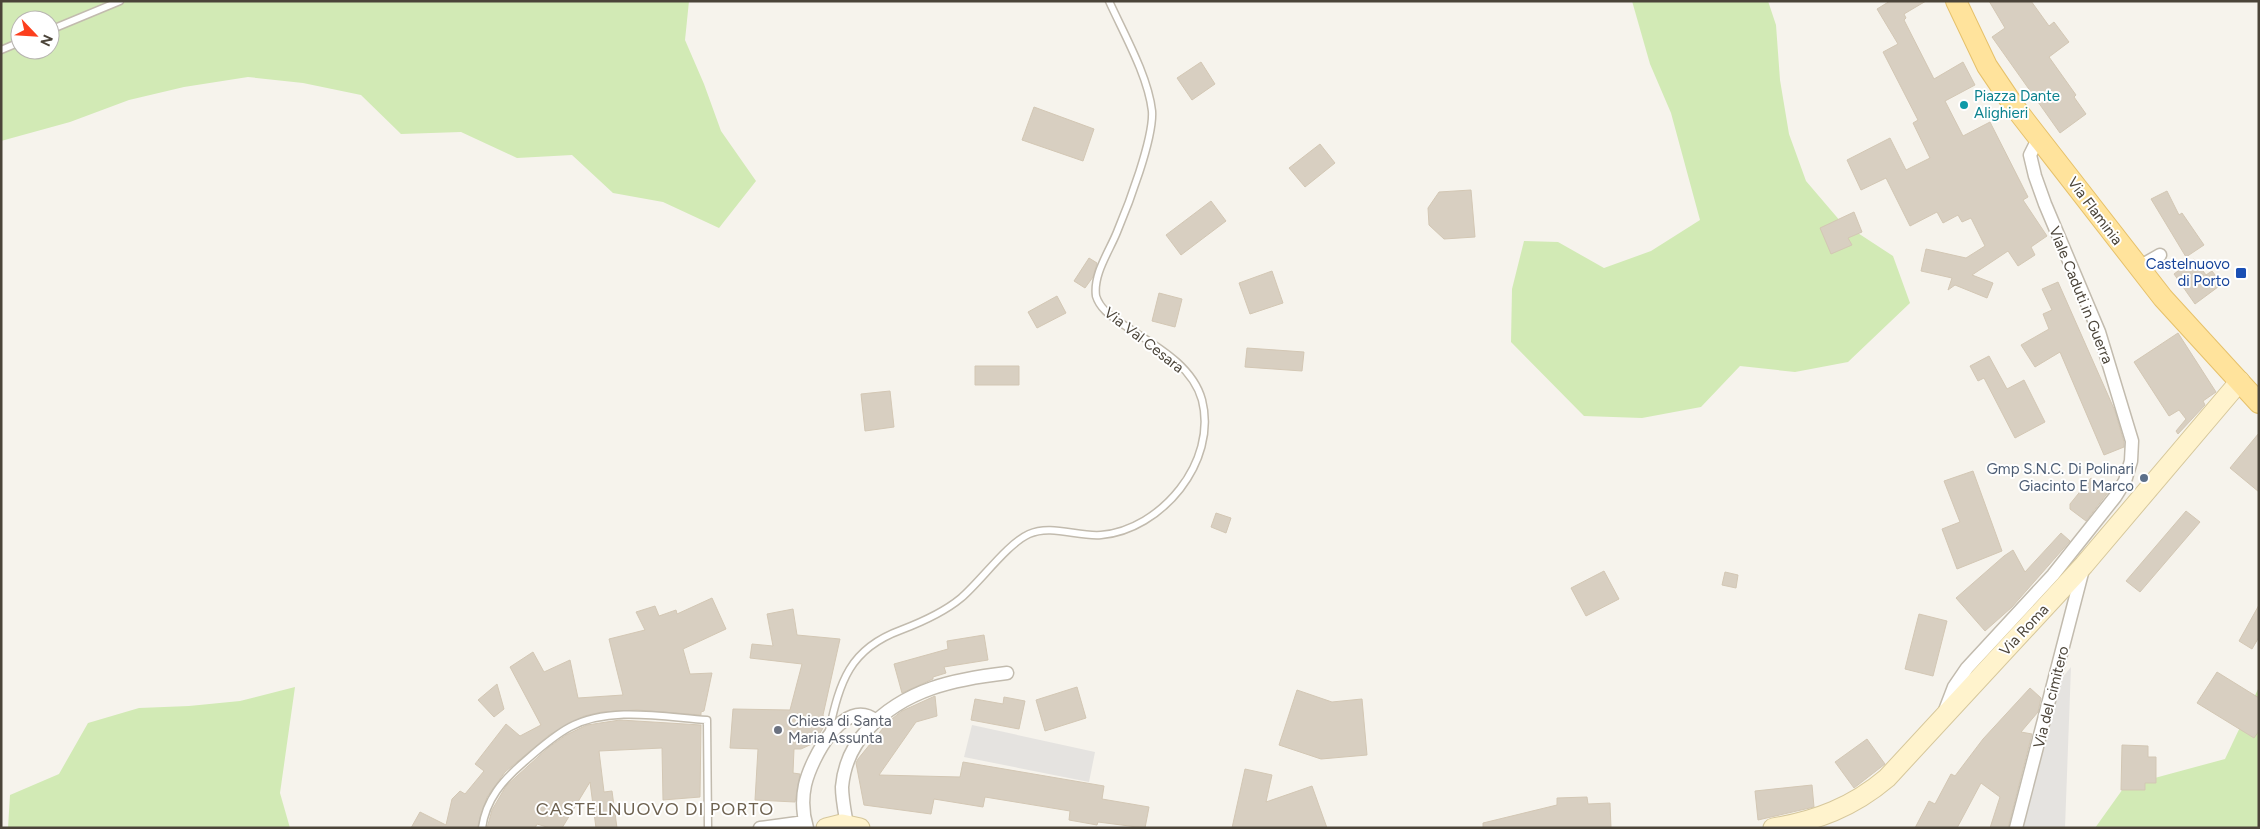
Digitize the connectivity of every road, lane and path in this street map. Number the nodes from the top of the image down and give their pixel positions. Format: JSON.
{"nodes":[{"id":1,"x":120,"y":1,"type":"edge"},
{"id":2,"x":1109,"y":1,"type":"edge"},
{"id":3,"x":1956,"y":1,"type":"edge"},
{"id":4,"x":60,"y":26,"type":"edge"},
{"id":5,"x":2042,"y":140,"type":"junction"},
{"id":6,"x":2160,"y":255,"type":"dead end"},
{"id":7,"x":2139,"y":267,"type":"junction"},
{"id":8,"x":2240,"y":381,"type":"junction"},
{"id":9,"x":2259,"y":403,"type":"edge"},
{"id":10,"x":2084,"y":565,"type":"junction"},
{"id":11,"x":1007,"y":673,"type":"dead end"},
{"id":12,"x":1942,"y":720,"type":"junction"},
{"id":13,"x":876,"y":721,"type":"junction"},
{"id":14,"x":828,"y":740,"type":"junction"},
{"id":15,"x":806,"y":825,"type":"edge"},
{"id":16,"x":854,"y":826,"type":"edge"},
{"id":17,"x":482,"y":828,"type":"edge"},
{"id":18,"x":708,"y":828,"type":"edge"},
{"id":19,"x":760,"y":828,"type":"edge"},
{"id":20,"x":826,"y":828,"type":"edge"},
{"id":21,"x":1773,"y":828,"type":"edge"},
{"id":22,"x":2016,"y":828,"type":"edge"}],
"edges":[{"from":1,"to":4,"type":"lane"},
{"from":2,"to":14,"type":"lane","name":"Via Val Cesara"},
{"from":3,"to":5,"type":"main road","name":"Via Flaminia"},
{"from":5,"to":7,"type":"main road","name":"Via Flaminia"},
{"from":5,"to":12,"type":"street","name":"Viale Caduti in Guerra"},
{"from":6,"to":7,"type":"street"},
{"from":7,"to":8,"type":"main road","name":"Via Flaminia"},
{"from":8,"to":9,"type":"main road","name":"Via Flaminia"},
{"from":8,"to":10,"type":"main road","name":"Via Roma"},
{"from":10,"to":12,"type":"main road","name":"Via Roma"},
{"from":10,"to":22,"type":"street","name":"Via del cimitero"},
{"from":11,"to":13,"type":"street"},
{"from":12,"to":21,"type":"main road","name":"Via Roma"},
{"from":13,"to":14,"type":"street"},
{"from":13,"to":16,"type":"street"},
{"from":14,"to":15,"type":"street"},
{"from":15,"to":19,"type":"street"},
{"from":16,"to":20,"type":"main road"},
{"from":17,"to":18,"type":"lane"}]}
